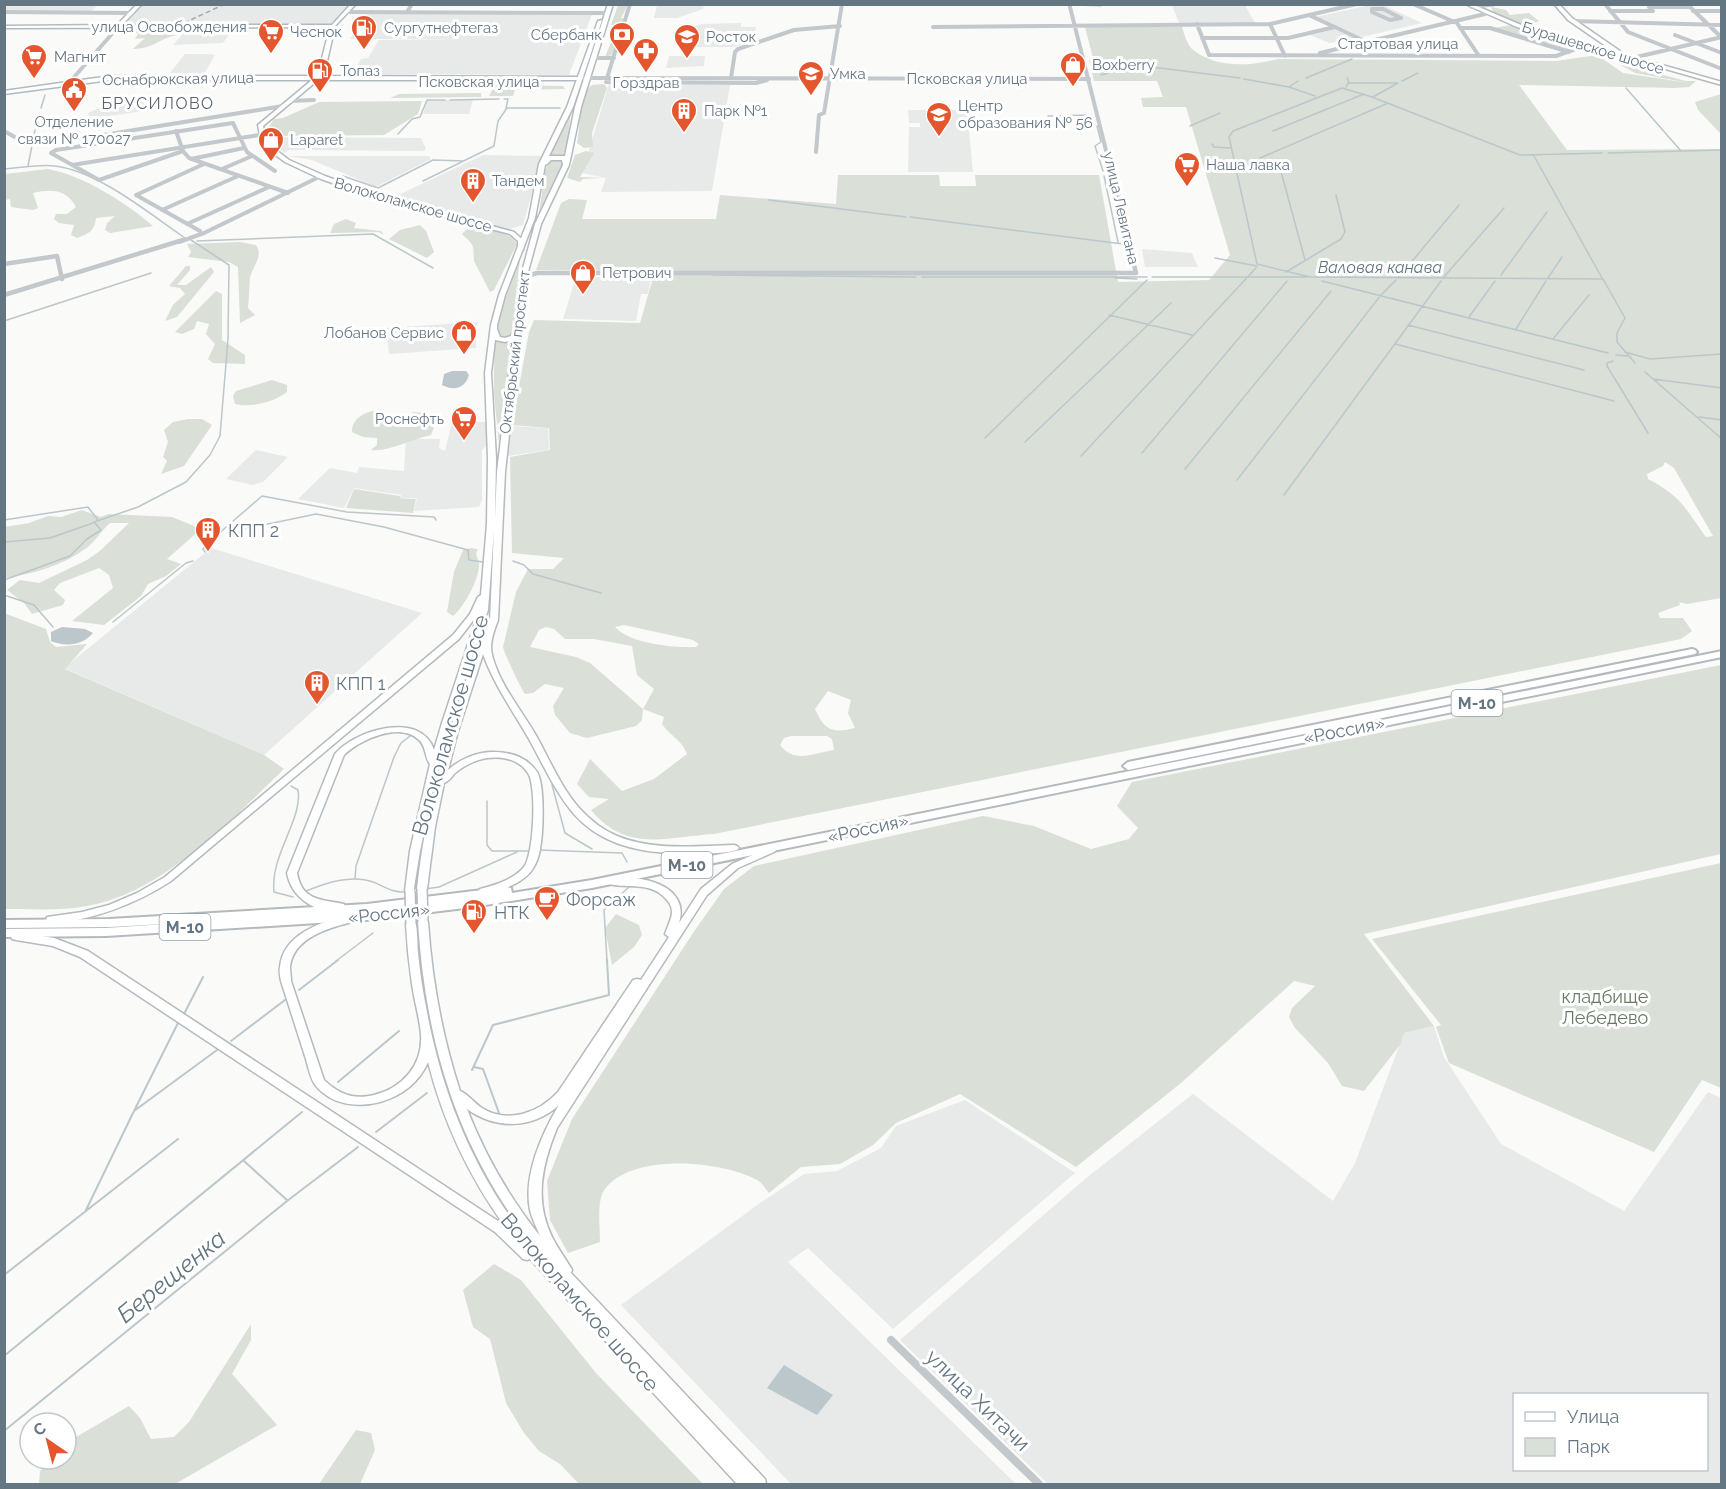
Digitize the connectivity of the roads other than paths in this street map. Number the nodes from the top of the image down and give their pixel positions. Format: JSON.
{"nodes":[{"id":1,"x":140,"y":4,"type":"edge"},
{"id":2,"x":354,"y":4,"type":"edge"},
{"id":3,"x":412,"y":4,"type":"edge"},
{"id":4,"x":449,"y":4,"type":"edge"},
{"id":5,"x":488,"y":4,"type":"edge"},
{"id":6,"x":527,"y":4,"type":"edge"},
{"id":7,"x":566,"y":4,"type":"edge"},
{"id":8,"x":605,"y":4,"type":"edge"},
{"id":9,"x":612,"y":4,"type":"edge"},
{"id":10,"x":630,"y":4,"type":"edge"},
{"id":11,"x":842,"y":4,"type":"edge"},
{"id":12,"x":1101,"y":4,"type":"edge"},
{"id":13,"x":1357,"y":4,"type":"edge"},
{"id":14,"x":1413,"y":4,"type":"edge"},
{"id":15,"x":1497,"y":4,"type":"edge"},
{"id":16,"x":1556,"y":4,"type":"edge"},
{"id":17,"x":1605,"y":4,"type":"edge"},
{"id":18,"x":1069,"y":6,"type":"edge"},
{"id":19,"x":1469,"y":6,"type":"edge"},
{"id":20,"x":1689,"y":6,"type":"edge"},
{"id":21,"x":1650,"y":8,"type":"edge"},
{"id":22,"x":1610,"y":11,"type":"junction"},
{"id":23,"x":1694,"y":11,"type":"junction"},
{"id":24,"x":1722,"y":11,"type":"edge"},
{"id":25,"x":4,"y":12,"type":"edge"},
{"id":26,"x":347,"y":12,"type":"junction"},
{"id":27,"x":407,"y":12,"type":"junction"},
{"id":28,"x":445,"y":12,"type":"junction"},
{"id":29,"x":484,"y":12,"type":"junction"},
{"id":30,"x":523,"y":12,"type":"junction"},
{"id":31,"x":1372,"y":12,"type":"junction"},
{"id":32,"x":132,"y":13,"type":"junction"},
{"id":33,"x":563,"y":13,"type":"junction"},
{"id":34,"x":603,"y":13,"type":"junction"},
{"id":35,"x":1485,"y":14,"type":"junction"},
{"id":36,"x":1310,"y":15,"type":"junction"},
{"id":37,"x":1573,"y":21,"type":"junction"},
{"id":38,"x":1454,"y":22,"type":"junction"},
{"id":39,"x":1619,"y":22,"type":"junction"},
{"id":40,"x":1662,"y":22,"type":"junction"},
{"id":41,"x":1075,"y":24,"type":"junction"},
{"id":42,"x":1197,"y":24,"type":"junction"},
{"id":43,"x":1270,"y":24,"type":"junction"},
{"id":44,"x":1397,"y":24,"type":"dead end"},
{"id":45,"x":1708,"y":25,"type":"junction"},
{"id":46,"x":333,"y":26,"type":"junction"},
{"id":47,"x":840,"y":26,"type":"junction"},
{"id":48,"x":1722,"y":26,"type":"edge"},
{"id":49,"x":4,"y":27,"type":"edge"},
{"id":50,"x":118,"y":27,"type":"junction"},
{"id":51,"x":933,"y":27,"type":"dead end"},
{"id":52,"x":1335,"y":27,"type":"junction"},
{"id":53,"x":1460,"y":28,"type":"junction"},
{"id":54,"x":1675,"y":35,"type":"dead end"},
{"id":55,"x":1720,"y":37,"type":"edge"},
{"id":56,"x":1202,"y":38,"type":"junction"},
{"id":57,"x":1276,"y":38,"type":"junction"},
{"id":58,"x":1368,"y":42,"type":"junction"},
{"id":59,"x":1692,"y":42,"type":"junction"},
{"id":60,"x":1584,"y":46,"type":"junction"},
{"id":61,"x":1668,"y":48,"type":"junction"},
{"id":62,"x":1570,"y":52,"type":"junction"},
{"id":63,"x":1722,"y":53,"type":"edge"},
{"id":64,"x":1285,"y":56,"type":"junction"},
{"id":65,"x":1317,"y":56,"type":"junction"},
{"id":66,"x":1479,"y":56,"type":"junction"},
{"id":67,"x":594,"y":58,"type":"junction"},
{"id":68,"x":614,"y":58,"type":"junction"},
{"id":69,"x":1628,"y":58,"type":"junction"},
{"id":70,"x":1722,"y":69,"type":"edge"},
{"id":71,"x":607,"y":78,"type":"junction"},
{"id":72,"x":730,"y":78,"type":"junction"},
{"id":73,"x":830,"y":78,"type":"junction"},
{"id":74,"x":1089,"y":79,"type":"junction"},
{"id":75,"x":315,"y":80,"type":"junction"},
{"id":76,"x":583,"y":80,"type":"junction"},
{"id":77,"x":646,"y":80,"type":"junction"},
{"id":78,"x":656,"y":80,"type":"junction"},
{"id":79,"x":756,"y":81,"type":"junction"},
{"id":80,"x":68,"y":84,"type":"junction"},
{"id":81,"x":1722,"y":84,"type":"edge"},
{"id":82,"x":4,"y":93,"type":"edge"},
{"id":83,"x":289,"y":100,"type":"junction"},
{"id":84,"x":314,"y":100,"type":"dead end"},
{"id":85,"x":283,"y":106,"type":"junction"},
{"id":86,"x":4,"y":131,"type":"edge"},
{"id":87,"x":176,"y":131,"type":"junction"},
{"id":88,"x":259,"y":135,"type":"junction"},
{"id":89,"x":91,"y":137,"type":"dead end"},
{"id":90,"x":239,"y":138,"type":"junction"},
{"id":91,"x":22,"y":141,"type":"dead end"},
{"id":92,"x":244,"y":148,"type":"junction"},
{"id":93,"x":182,"y":149,"type":"junction"},
{"id":94,"x":816,"y":152,"type":"dead end"},
{"id":95,"x":252,"y":156,"type":"junction"},
{"id":96,"x":191,"y":159,"type":"junction"},
{"id":97,"x":204,"y":164,"type":"junction"},
{"id":98,"x":71,"y":165,"type":"junction"},
{"id":99,"x":566,"y":165,"type":"junction"},
{"id":100,"x":541,"y":169,"type":"junction"},
{"id":101,"x":221,"y":170,"type":"junction"},
{"id":102,"x":276,"y":171,"type":"dead end"},
{"id":103,"x":239,"y":176,"type":"junction"},
{"id":104,"x":319,"y":177,"type":"junction"},
{"id":105,"x":270,"y":186,"type":"junction"},
{"id":106,"x":288,"y":193,"type":"junction"},
{"id":107,"x":162,"y":210,"type":"junction"},
{"id":108,"x":532,"y":218,"type":"junction"},
{"id":109,"x":187,"y":224,"type":"junction"},
{"id":110,"x":500,"y":230,"type":"junction"},
{"id":111,"x":200,"y":231,"type":"dead end"},
{"id":112,"x":520,"y":252,"type":"junction"},
{"id":113,"x":528,"y":259,"type":"junction"},
{"id":114,"x":4,"y":264,"type":"edge"},
{"id":115,"x":537,"y":273,"type":"junction"},
{"id":116,"x":62,"y":279,"type":"junction"},
{"id":117,"x":522,"y":288,"type":"junction"},
{"id":118,"x":4,"y":295,"type":"edge"},
{"id":119,"x":494,"y":325,"type":"junction"},
{"id":120,"x":518,"y":327,"type":"junction"},
{"id":121,"x":487,"y":574,"type":"junction"},
{"id":122,"x":494,"y":606,"type":"junction"},
{"id":123,"x":1722,"y":646,"type":"edge"},
{"id":124,"x":1722,"y":654,"type":"edge"},
{"id":125,"x":429,"y":785,"type":"junction"},
{"id":126,"x":441,"y":788,"type":"junction"},
{"id":127,"x":781,"y":846,"type":"junction"},
{"id":128,"x":734,"y":848,"type":"junction"},
{"id":129,"x":592,"y":884,"type":"junction"},
{"id":130,"x":467,"y":897,"type":"junction"},
{"id":131,"x":366,"y":912,"type":"junction"},
{"id":132,"x":6,"y":929,"type":"edge"},
{"id":133,"x":427,"y":1029,"type":"junction"},
{"id":134,"x":455,"y":1088,"type":"junction"},
{"id":135,"x":567,"y":1285,"type":"junction"},
{"id":136,"x":891,"y":1340,"type":"dead end"},
{"id":137,"x":745,"y":1485,"type":"edge"},
{"id":138,"x":760,"y":1485,"type":"edge"},
{"id":139,"x":1039,"y":1485,"type":"edge"}],
"edges":[{"from":1,"to":32,"type":"main road"},
{"from":2,"to":26,"type":"main road"},
{"from":3,"to":27,"type":"street"},
{"from":4,"to":28,"type":"street"},
{"from":5,"to":29,"type":"street"},
{"from":6,"to":30,"type":"street"},
{"from":7,"to":33,"type":"street"},
{"from":8,"to":34,"type":"main road","name":"Октябрьский проспект"},
{"from":9,"to":67,"type":"main road","name":"Октябрьский проспект"},
{"from":10,"to":68,"type":"street"},
{"from":11,"to":47,"type":"street"},
{"from":12,"to":18,"type":"main road"},
{"from":13,"to":36,"type":"street"},
{"from":14,"to":38,"type":"street"},
{"from":15,"to":19,"type":"street"},
{"from":16,"to":37,"type":"main road"},
{"from":17,"to":22,"type":"street"},
{"from":18,"to":41,"type":"street","name":"улица Левитана"},
{"from":19,"to":35,"type":"main road","name":"Бурашевское шоссе"},
{"from":20,"to":21,"type":"street"},
{"from":20,"to":23,"type":"street"},
{"from":21,"to":22,"type":"street"},
{"from":21,"to":40,"type":"street"},
{"from":22,"to":39,"type":"street"},
{"from":23,"to":24,"type":"street"},
{"from":23,"to":45,"type":"street"},
{"from":25,"to":32,"type":"street"},
{"from":26,"to":27,"type":"street"},
{"from":26,"to":46,"type":"main road"},
{"from":27,"to":28,"type":"street"},
{"from":28,"to":29,"type":"street"},
{"from":29,"to":30,"type":"street"},
{"from":30,"to":33,"type":"street"},
{"from":31,"to":31,"type":"street"},
{"from":31,"to":44,"type":"street"},
{"from":32,"to":50,"type":"main road"},
{"from":33,"to":34,"type":"street"},
{"from":34,"to":76,"type":"main road","name":"Октябрьский проспект"},
{"from":35,"to":38,"type":"street"},
{"from":35,"to":60,"type":"main road","name":"Бурашевское шоссе"},
{"from":36,"to":43,"type":"street"},
{"from":36,"to":52,"type":"street"},
{"from":37,"to":39,"type":"street"},
{"from":37,"to":69,"type":"main road"},
{"from":38,"to":53,"type":"street"},
{"from":38,"to":58,"type":"street"},
{"from":39,"to":40,"type":"street"},
{"from":39,"to":61,"type":"street"},
{"from":40,"to":45,"type":"street"},
{"from":41,"to":42,"type":"street"},
{"from":41,"to":51,"type":"street"},
{"from":41,"to":74,"type":"street","name":"улица Левитана"},
{"from":42,"to":43,"type":"street"},
{"from":42,"to":56,"type":"street"},
{"from":43,"to":57,"type":"street"},
{"from":45,"to":48,"type":"street"},
{"from":45,"to":55,"type":"street"},
{"from":46,"to":50,"type":"main road","name":"улица Освобождения"},
{"from":46,"to":75,"type":"main road"},
{"from":47,"to":72,"type":"street"},
{"from":47,"to":73,"type":"street"},
{"from":49,"to":50,"type":"main road","name":"улица Освобождения"},
{"from":50,"to":80,"type":"street"},
{"from":52,"to":57,"type":"street"},
{"from":52,"to":58,"type":"street"},
{"from":53,"to":62,"type":"street"},
{"from":53,"to":66,"type":"street"},
{"from":54,"to":59,"type":"street"},
{"from":55,"to":59,"type":"street"},
{"from":56,"to":57,"type":"street"},
{"from":56,"to":64,"type":"street","name":"Стартовая улица"},
{"from":57,"to":64,"type":"street"},
{"from":58,"to":65,"type":"street"},
{"from":59,"to":61,"type":"street"},
{"from":59,"to":63,"type":"street"},
{"from":60,"to":62,"type":"street","name":"Стартовая улица"},
{"from":60,"to":69,"type":"main road","name":"Бурашевское шоссе"},
{"from":61,"to":69,"type":"street"},
{"from":61,"to":70,"type":"street"},
{"from":62,"to":66,"type":"street","name":"Стартовая улица"},
{"from":64,"to":65,"type":"street","name":"Стартовая улица"},
{"from":65,"to":66,"type":"street","name":"Стартовая улица"},
{"from":67,"to":68,"type":"street"},
{"from":67,"to":76,"type":"main road","name":"Октябрьский проспект"},
{"from":68,"to":71,"type":"street"},
{"from":69,"to":81,"type":"main road","name":"Бурашевское шоссе"},
{"from":71,"to":76,"type":"street","name":"Псковская улица"},
{"from":71,"to":77,"type":"street","name":"Псковская улица"},
{"from":72,"to":78,"type":"street","name":"Псковская улица"},
{"from":72,"to":79,"type":"street","name":"Псковская улица"},
{"from":73,"to":74,"type":"street","name":"Псковская улица"},
{"from":73,"to":79,"type":"street","name":"Псковская улица"},
{"from":73,"to":94,"type":"street"},
{"from":74,"to":115,"type":"street","name":"улица Левитана"},
{"from":75,"to":76,"type":"main road","name":"Псковская улица"},
{"from":75,"to":80,"type":"main road","name":"Оснабрюкская улица"},
{"from":75,"to":83,"type":"main road"},
{"from":76,"to":77,"type":"street","name":"Псковская улица"},
{"from":76,"to":99,"type":"main road","name":"Октябрьский проспект"},
{"from":76,"to":100,"type":"main road","name":"Октябрьский проспект"},
{"from":77,"to":78,"type":"street","name":"Псковская улица"},
{"from":78,"to":79,"type":"street","name":"Псковская улица"},
{"from":80,"to":82,"type":"main road","name":"Оснабрюкская улица"},
{"from":83,"to":84,"type":"street"},
{"from":83,"to":85,"type":"main road"},
{"from":85,"to":88,"type":"main road"},
{"from":85,"to":89,"type":"street"},
{"from":86,"to":91,"type":"street"},
{"from":87,"to":90,"type":"street"},
{"from":87,"to":93,"type":"street"},
{"from":87,"to":98,"type":"street"},
{"from":88,"to":90,"type":"street"},
{"from":88,"to":104,"type":"main road","name":"Волоколамское шоссе"},
{"from":90,"to":92,"type":"street"},
{"from":90,"to":93,"type":"street"},
{"from":92,"to":95,"type":"street"},
{"from":92,"to":96,"type":"street"},
{"from":93,"to":96,"type":"street"},
{"from":93,"to":98,"type":"street"},
{"from":93,"to":98,"type":"street"},
{"from":95,"to":101,"type":"street"},
{"from":95,"to":102,"type":"street"},
{"from":96,"to":97,"type":"street"},
{"from":97,"to":101,"type":"street"},
{"from":97,"to":107,"type":"street"},
{"from":99,"to":100,"type":"main road"},
{"from":99,"to":113,"type":"main road","name":"Октябрьский проспект"},
{"from":100,"to":108,"type":"main road","name":"Октябрьский проспект"},
{"from":101,"to":103,"type":"street"},
{"from":103,"to":105,"type":"street"},
{"from":103,"to":107,"type":"street"},
{"from":104,"to":106,"type":"street"},
{"from":104,"to":110,"type":"main road","name":"Волоколамское шоссе"},
{"from":105,"to":106,"type":"street"},
{"from":105,"to":109,"type":"street"},
{"from":106,"to":116,"type":"street"},
{"from":107,"to":109,"type":"street"},
{"from":108,"to":110,"type":"main road","name":"Волоколамское шоссе"},
{"from":108,"to":112,"type":"main road","name":"Октябрьский проспект"},
{"from":109,"to":111,"type":"street"},
{"from":110,"to":112,"type":"main road","name":"Волоколамское шоссе"},
{"from":112,"to":119,"type":"main road","name":"Октябрьский проспект"},
{"from":113,"to":115,"type":"street"},
{"from":113,"to":117,"type":"main road","name":"Октябрьский проспект"},
{"from":114,"to":116,"type":"street"},
{"from":115,"to":117,"type":"street"},
{"from":116,"to":118,"type":"street"},
{"from":117,"to":120,"type":"main road","name":"Октябрьский проспект"},
{"from":119,"to":120,"type":"main road"},
{"from":119,"to":121,"type":"main road","name":"Октябрьский проспект"},
{"from":120,"to":122,"type":"main road","name":"Октябрьский проспект"},
{"from":121,"to":125,"type":"main road","name":"Волоколамское шоссе"},
{"from":121,"to":132,"type":"main road"},
{"from":122,"to":126,"type":"main road","name":"Волоколамское шоссе"},
{"from":122,"to":128,"type":"main road"},
{"from":123,"to":128,"type":"highway","name":"«Россия»","number":"М-10"},
{"from":124,"to":127,"type":"highway","name":"«Россия»","number":"М-10"},
{"from":125,"to":131,"type":"main road"},
{"from":125,"to":133,"type":"main road","name":"Волоколамское шоссе","bridge":true},
{"from":126,"to":130,"type":"main road"},
{"from":126,"to":134,"type":"main road","name":"Волоколамское шоссе","bridge":true},
{"from":127,"to":129,"type":"highway","name":"«Россия»","number":"М-10"},
{"from":127,"to":135,"type":"main road"},
{"from":128,"to":130,"type":"highway","name":"«Россия»","number":"М-10"},
{"from":129,"to":131,"type":"highway","name":"«Россия»","number":"М-10"},
{"from":129,"to":134,"type":"main road"},
{"from":130,"to":131,"type":"highway","name":"«Россия»","number":"М-10"},
{"from":131,"to":132,"type":"highway","name":"«Россия»","number":"М-10"},
{"from":131,"to":133,"type":"main road"},
{"from":132,"to":135,"type":"main road"},
{"from":133,"to":135,"type":"main road","name":"Волоколамское шоссе"},
{"from":134,"to":135,"type":"main road","name":"Волоколамское шоссе"},
{"from":135,"to":137,"type":"main road","name":"Волоколамское шоссе"},
{"from":135,"to":138,"type":"main road","name":"Волоколамское шоссе"},
{"from":136,"to":139,"type":"street","name":"улица Хитачи"}]}
